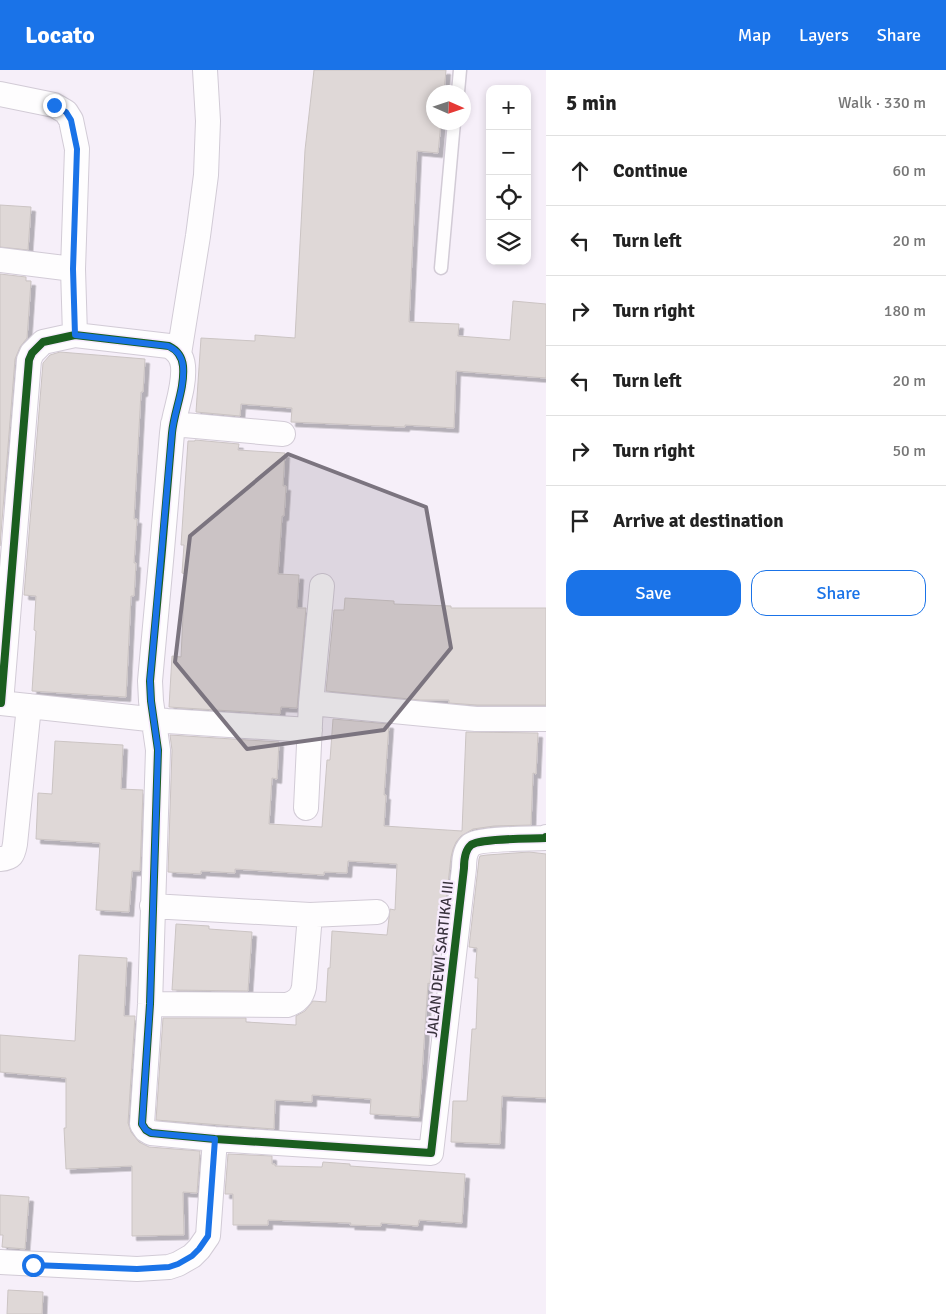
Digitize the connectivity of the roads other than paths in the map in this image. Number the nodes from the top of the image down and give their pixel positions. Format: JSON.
{"nodes":[{"id":1,"x":205,"y":70,"type":"edge"},
{"id":2,"x":460,"y":70,"type":"edge"},
{"id":3,"x":459,"y":85,"type":"edge"},
{"id":4,"x":0,"y":94,"type":"edge"},
{"id":5,"x":453,"y":130,"type":"edge"},
{"id":6,"x":0,"y":260,"type":"edge"},
{"id":7,"x":441,"y":268,"type":"dead end"},
{"id":8,"x":73,"y":269,"type":"junction"},
{"id":9,"x":75,"y":335,"type":"junction"},
{"id":10,"x":179,"y":354,"type":"junction"},
{"id":11,"x":173,"y":424,"type":"junction"},
{"id":12,"x":283,"y":434,"type":"dead end"},
{"id":13,"x":322,"y":586,"type":"dead end"},
{"id":14,"x":1,"y":703,"type":"edge"},
{"id":15,"x":310,"y":703,"type":"junction"},
{"id":16,"x":29,"y":706,"type":"junction"},
{"id":17,"x":153,"y":719,"type":"junction"},
{"id":18,"x":546,"y":720,"type":"edge"},
{"id":19,"x":310,"y":730,"type":"junction"},
{"id":20,"x":306,"y":808,"type":"dead end"},
{"id":21,"x":546,"y":837,"type":"edge"},
{"id":22,"x":0,"y":859,"type":"edge"},
{"id":23,"x":152,"y":906,"type":"junction"},
{"id":24,"x":377,"y":912,"type":"dead end"},
{"id":25,"x":310,"y":916,"type":"junction"},
{"id":26,"x":150,"y":1004,"type":"junction"},
{"id":27,"x":215,"y":1139,"type":"junction"},
{"id":28,"x":0,"y":1262,"type":"edge"}],
"edges":[{"from":1,"to":10,"type":"street"},
{"from":2,"to":3,"type":"lane"},
{"from":4,"to":8,"type":"street"},
{"from":5,"to":7,"type":"lane"},
{"from":6,"to":8,"type":"street"},
{"from":8,"to":9,"type":"street"},
{"from":9,"to":10,"type":"street"},
{"from":9,"to":14,"type":"street"},
{"from":10,"to":11,"type":"street"},
{"from":11,"to":12,"type":"street"},
{"from":11,"to":17,"type":"street"},
{"from":13,"to":15,"type":"street"},
{"from":14,"to":16,"type":"street"},
{"from":15,"to":18,"type":"street"},
{"from":15,"to":19,"type":"street"},
{"from":16,"to":17,"type":"street"},
{"from":16,"to":22,"type":"street"},
{"from":17,"to":19,"type":"street"},
{"from":17,"to":23,"type":"street"},
{"from":19,"to":20,"type":"street"},
{"from":21,"to":27,"type":"street","name":"JALAN DEWI SARTIKA III"},
{"from":23,"to":25,"type":"street"},
{"from":23,"to":26,"type":"street"},
{"from":24,"to":25,"type":"street"},
{"from":25,"to":26,"type":"street"},
{"from":26,"to":27,"type":"street"},
{"from":27,"to":28,"type":"street"}]}
